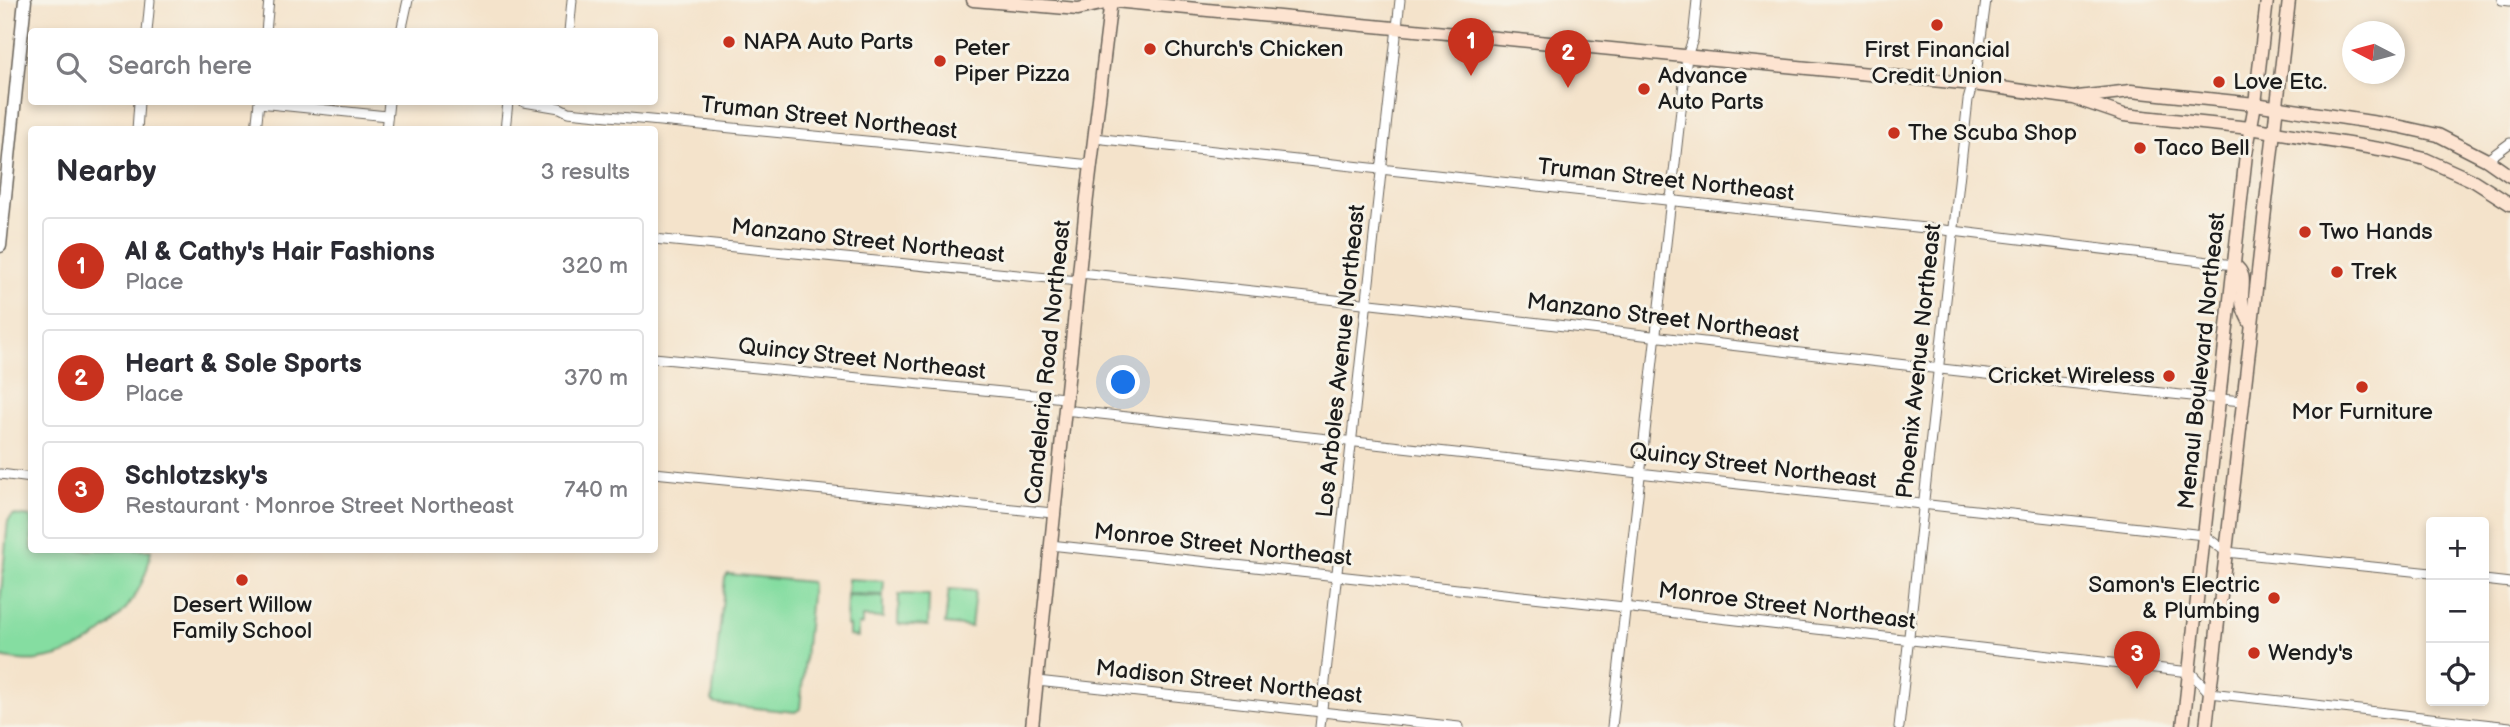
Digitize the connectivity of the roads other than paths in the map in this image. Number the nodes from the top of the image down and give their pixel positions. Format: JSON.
{"nodes":[{"id":1,"x":25,"y":0,"type":"edge"},
{"id":2,"x":150,"y":0,"type":"edge"},
{"id":3,"x":269,"y":0,"type":"edge"},
{"id":4,"x":408,"y":0,"type":"edge"},
{"id":5,"x":572,"y":0,"type":"edge"},
{"id":6,"x":973,"y":0,"type":"edge"},
{"id":7,"x":1109,"y":0,"type":"edge"},
{"id":8,"x":1400,"y":0,"type":"edge"},
{"id":9,"x":1697,"y":0,"type":"edge"},
{"id":10,"x":1986,"y":0,"type":"edge"},
{"id":11,"x":2267,"y":0,"type":"edge"},
{"id":12,"x":2287,"y":0,"type":"edge"},
{"id":13,"x":2502,"y":0,"type":"edge"},
{"id":14,"x":2510,"y":1,"type":"edge"},
{"id":15,"x":147,"y":28,"type":"edge"},
{"id":16,"x":266,"y":28,"type":"edge"},
{"id":17,"x":402,"y":28,"type":"edge"},
{"id":18,"x":569,"y":28,"type":"edge"},
{"id":19,"x":1397,"y":29,"type":"junction"},
{"id":20,"x":1687,"y":56,"type":"junction"},
{"id":21,"x":1973,"y":84,"type":"junction"},
{"id":22,"x":2074,"y":97,"type":"junction"},
{"id":23,"x":2255,"y":104,"type":"junction"},
{"id":24,"x":139,"y":105,"type":"edge"},
{"id":25,"x":259,"y":105,"type":"edge"},
{"id":26,"x":286,"y":105,"type":"edge"},
{"id":27,"x":389,"y":105,"type":"edge"},
{"id":28,"x":508,"y":105,"type":"edge"},
{"id":29,"x":561,"y":105,"type":"edge"},
{"id":30,"x":2276,"y":108,"type":"junction"},
{"id":31,"x":387,"y":116,"type":"junction"},
{"id":32,"x":137,"y":126,"type":"edge"},
{"id":33,"x":256,"y":126,"type":"edge"},
{"id":34,"x":386,"y":126,"type":"edge"},
{"id":35,"x":505,"y":126,"type":"edge"},
{"id":36,"x":2250,"y":128,"type":"junction"},
{"id":37,"x":2273,"y":133,"type":"junction"},
{"id":38,"x":1094,"y":138,"type":"junction"},
{"id":39,"x":2510,"y":143,"type":"edge"},
{"id":40,"x":2487,"y":160,"type":"junction"},
{"id":41,"x":1090,"y":165,"type":"junction"},
{"id":42,"x":1381,"y":169,"type":"junction"},
{"id":43,"x":2510,"y":176,"type":"edge"},
{"id":44,"x":1671,"y":200,"type":"junction"},
{"id":45,"x":2510,"y":204,"type":"edge"},
{"id":46,"x":1953,"y":231,"type":"junction"},
{"id":47,"x":658,"y":239,"type":"edge"},
{"id":48,"x":0,"y":246,"type":"edge"},
{"id":49,"x":2234,"y":265,"type":"junction"},
{"id":50,"x":1079,"y":277,"type":"junction"},
{"id":51,"x":1366,"y":304,"type":"junction"},
{"id":52,"x":2250,"y":323,"type":"junction"},
{"id":53,"x":1654,"y":336,"type":"junction"},
{"id":54,"x":658,"y":358,"type":"edge"},
{"id":55,"x":1938,"y":370,"type":"junction"},
{"id":56,"x":2220,"y":399,"type":"junction"},
{"id":57,"x":2242,"y":401,"type":"junction"},
{"id":58,"x":1064,"y":404,"type":"junction"},
{"id":59,"x":1352,"y":440,"type":"junction"},
{"id":60,"x":1640,"y":472,"type":"junction"},
{"id":61,"x":658,"y":473,"type":"edge"},
{"id":62,"x":0,"y":474,"type":"edge"},
{"id":63,"x":28,"y":478,"type":"edge"},
{"id":64,"x":1923,"y":505,"type":"junction"},
{"id":65,"x":1053,"y":513,"type":"junction"},
{"id":66,"x":2204,"y":535,"type":"junction"},
{"id":67,"x":1050,"y":545,"type":"junction"},
{"id":68,"x":2226,"y":552,"type":"junction"},
{"id":69,"x":2426,"y":572,"type":"edge"},
{"id":70,"x":1337,"y":576,"type":"junction"},
{"id":71,"x":2489,"y":580,"type":"edge"},
{"id":72,"x":2510,"y":583,"type":"edge"},
{"id":73,"x":1626,"y":607,"type":"junction"},
{"id":74,"x":1908,"y":640,"type":"junction"},
{"id":75,"x":2189,"y":672,"type":"junction"},
{"id":76,"x":1037,"y":681,"type":"junction"},
{"id":77,"x":2210,"y":693,"type":"junction"},
{"id":78,"x":1322,"y":711,"type":"junction"},
{"id":79,"x":1032,"y":727,"type":"edge"},
{"id":80,"x":1320,"y":727,"type":"edge"},
{"id":81,"x":1459,"y":727,"type":"edge"},
{"id":82,"x":1612,"y":727,"type":"edge"},
{"id":83,"x":1899,"y":727,"type":"edge"},
{"id":84,"x":2183,"y":727,"type":"edge"},
{"id":85,"x":2206,"y":727,"type":"edge"},
{"id":86,"x":2510,"y":727,"type":"edge"}],
"edges":[{"from":1,"to":48,"type":"street"},
{"from":2,"to":15,"type":"street"},
{"from":3,"to":16,"type":"street"},
{"from":4,"to":17,"type":"street"},
{"from":5,"to":18,"type":"street"},
{"from":6,"to":7,"type":"main road"},
{"from":7,"to":19,"type":"main road"},
{"from":7,"to":38,"type":"main road","name":"Candelaria Road Northeast"},
{"from":8,"to":19,"type":"street","name":"Los Arboles Avenue Northeast"},
{"from":9,"to":20,"type":"street"},
{"from":10,"to":21,"type":"street","name":"Phoenix Avenue Northeast"},
{"from":11,"to":23,"type":"main road","name":"Menaul Boulevard Northeast"},
{"from":12,"to":30,"type":"main road","name":"Menaul Boulevard Northeast"},
{"from":13,"to":14,"type":"street"},
{"from":19,"to":20,"type":"main road"},
{"from":19,"to":42,"type":"street","name":"Los Arboles Avenue Northeast"},
{"from":20,"to":21,"type":"main road"},
{"from":20,"to":44,"type":"street"},
{"from":21,"to":22,"type":"main road"},
{"from":21,"to":46,"type":"street","name":"Phoenix Avenue Northeast"},
{"from":22,"to":23,"type":"main road"},
{"from":22,"to":36,"type":"main road"},
{"from":23,"to":30,"type":"main road"},
{"from":23,"to":36,"type":"main road","name":"Menaul Boulevard Northeast"},
{"from":24,"to":32,"type":"street"},
{"from":25,"to":33,"type":"street"},
{"from":26,"to":31,"type":"street"},
{"from":27,"to":31,"type":"street"},
{"from":28,"to":35,"type":"street"},
{"from":29,"to":41,"type":"street","name":"Truman Street Northeast"},
{"from":30,"to":37,"type":"main road","name":"Menaul Boulevard Northeast"},
{"from":30,"to":40,"type":"main road"},
{"from":31,"to":34,"type":"street"},
{"from":36,"to":37,"type":"main road"},
{"from":36,"to":49,"type":"main road","name":"Menaul Boulevard Northeast"},
{"from":37,"to":45,"type":"main road"},
{"from":37,"to":52,"type":"main road","name":"Menaul Boulevard Northeast"},
{"from":38,"to":41,"type":"main road","name":"Candelaria Road Northeast"},
{"from":38,"to":42,"type":"street","name":"Truman Street Northeast"},
{"from":39,"to":40,"type":"street"},
{"from":40,"to":43,"type":"main road"},
{"from":41,"to":50,"type":"main road","name":"Candelaria Road Northeast"},
{"from":42,"to":44,"type":"street","name":"Truman Street Northeast"},
{"from":42,"to":51,"type":"street","name":"Los Arboles Avenue Northeast"},
{"from":44,"to":46,"type":"street","name":"Truman Street Northeast"},
{"from":44,"to":53,"type":"street"},
{"from":46,"to":49,"type":"street","name":"Truman Street Northeast"},
{"from":46,"to":55,"type":"street","name":"Phoenix Avenue Northeast"},
{"from":47,"to":50,"type":"street","name":"Manzano Street Northeast"},
{"from":49,"to":52,"type":"main road"},
{"from":49,"to":56,"type":"main road","name":"Menaul Boulevard Northeast"},
{"from":50,"to":51,"type":"street","name":"Manzano Street Northeast"},
{"from":50,"to":58,"type":"main road","name":"Candelaria Road Northeast"},
{"from":51,"to":53,"type":"street","name":"Manzano Street Northeast"},
{"from":51,"to":59,"type":"street","name":"Los Arboles Avenue Northeast"},
{"from":52,"to":57,"type":"main road","name":"Menaul Boulevard Northeast"},
{"from":53,"to":55,"type":"street","name":"Manzano Street Northeast"},
{"from":53,"to":60,"type":"street"},
{"from":54,"to":58,"type":"street","name":"Quincy Street Northeast"},
{"from":55,"to":56,"type":"street","name":"Manzano Street Northeast"},
{"from":55,"to":64,"type":"street","name":"Phoenix Avenue Northeast"},
{"from":56,"to":57,"type":"street","name":"Manzano Street Northeast"},
{"from":56,"to":66,"type":"main road","name":"Menaul Boulevard Northeast"},
{"from":57,"to":68,"type":"main road","name":"Menaul Boulevard Northeast"},
{"from":58,"to":59,"type":"street","name":"Quincy Street Northeast"},
{"from":58,"to":65,"type":"main road","name":"Candelaria Road Northeast"},
{"from":59,"to":60,"type":"street","name":"Quincy Street Northeast"},
{"from":59,"to":70,"type":"street","name":"Los Arboles Avenue Northeast"},
{"from":60,"to":64,"type":"street","name":"Quincy Street Northeast"},
{"from":60,"to":73,"type":"street"},
{"from":61,"to":65,"type":"street"},
{"from":62,"to":63,"type":"street"},
{"from":64,"to":66,"type":"street","name":"Quincy Street Northeast"},
{"from":64,"to":74,"type":"street","name":"Phoenix Avenue Northeast"},
{"from":65,"to":67,"type":"main road","name":"Candelaria Road Northeast"},
{"from":66,"to":68,"type":"street"},
{"from":66,"to":75,"type":"main road","name":"Menaul Boulevard Northeast"},
{"from":67,"to":70,"type":"street","name":"Monroe Street Northeast"},
{"from":67,"to":76,"type":"main road","name":"Candelaria Road Northeast"},
{"from":68,"to":69,"type":"street"},
{"from":68,"to":77,"type":"main road","name":"Menaul Boulevard Northeast"},
{"from":70,"to":73,"type":"street","name":"Monroe Street Northeast"},
{"from":70,"to":78,"type":"street","name":"Los Arboles Avenue Northeast"},
{"from":71,"to":72,"type":"street"},
{"from":73,"to":74,"type":"street","name":"Monroe Street Northeast"},
{"from":73,"to":82,"type":"street"},
{"from":74,"to":75,"type":"street","name":"Monroe Street Northeast"},
{"from":74,"to":83,"type":"street","name":"Phoenix Avenue Northeast"},
{"from":75,"to":77,"type":"street"},
{"from":75,"to":84,"type":"main road","name":"Menaul Boulevard Northeast"},
{"from":76,"to":78,"type":"street","name":"Madison Street Northeast"},
{"from":76,"to":79,"type":"main road","name":"Candelaria Road Northeast"},
{"from":77,"to":85,"type":"main road","name":"Menaul Boulevard Northeast"},
{"from":77,"to":86,"type":"street"},
{"from":78,"to":80,"type":"street","name":"Los Arboles Avenue Northeast"},
{"from":78,"to":81,"type":"street","name":"Madison Street Northeast"}]}
